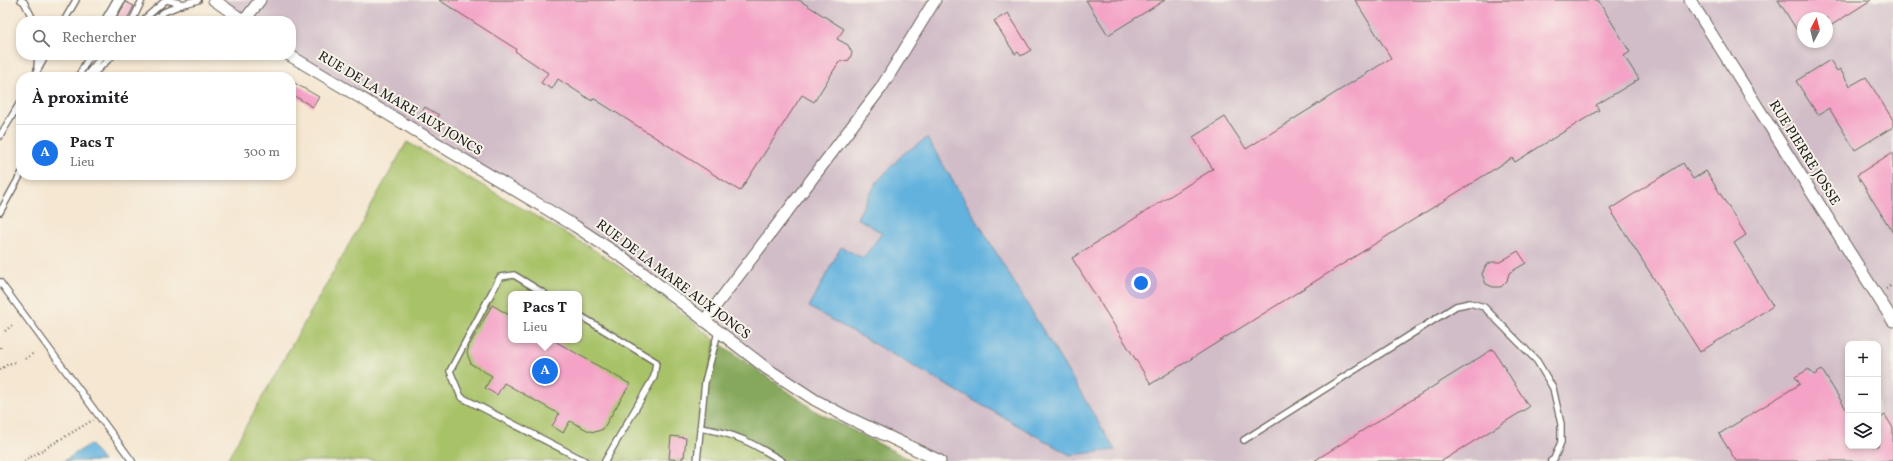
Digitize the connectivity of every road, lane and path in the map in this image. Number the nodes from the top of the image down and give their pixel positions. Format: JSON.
{"nodes":[{"id":1,"x":21,"y":0,"type":"edge"},
{"id":2,"x":76,"y":0,"type":"edge"},
{"id":3,"x":116,"y":0,"type":"edge"},
{"id":4,"x":122,"y":0,"type":"edge"},
{"id":5,"x":142,"y":0,"type":"edge"},
{"id":6,"x":167,"y":0,"type":"edge"},
{"id":7,"x":198,"y":0,"type":"edge"},
{"id":8,"x":214,"y":0,"type":"edge"},
{"id":9,"x":260,"y":0,"type":"edge"},
{"id":10,"x":936,"y":0,"type":"edge"},
{"id":11,"x":1690,"y":0,"type":"edge"},
{"id":12,"x":183,"y":4,"type":"junction"},
{"id":13,"x":31,"y":16,"type":"edge"},
{"id":14,"x":67,"y":16,"type":"edge"},
{"id":15,"x":107,"y":16,"type":"edge"},
{"id":16,"x":113,"y":16,"type":"edge"},
{"id":17,"x":134,"y":16,"type":"edge"},
{"id":18,"x":148,"y":16,"type":"edge"},
{"id":19,"x":159,"y":16,"type":"edge"},
{"id":20,"x":237,"y":16,"type":"edge"},
{"id":21,"x":248,"y":16,"type":"edge"},
{"id":22,"x":296,"y":59,"type":"edge"},
{"id":23,"x":38,"y":60,"type":"edge"},
{"id":24,"x":43,"y":60,"type":"edge"},
{"id":25,"x":85,"y":60,"type":"edge"},
{"id":26,"x":87,"y":60,"type":"edge"},
{"id":27,"x":99,"y":60,"type":"edge"},
{"id":28,"x":108,"y":60,"type":"edge"},
{"id":29,"x":37,"y":71,"type":"joint"},
{"id":30,"x":79,"y":72,"type":"edge"},
{"id":31,"x":80,"y":72,"type":"edge"},
{"id":32,"x":89,"y":72,"type":"edge"},
{"id":33,"x":95,"y":72,"type":"edge"},
{"id":34,"x":16,"y":109,"type":"edge"},
{"id":35,"x":0,"y":136,"type":"edge"},
{"id":36,"x":18,"y":180,"type":"edge"},
{"id":37,"x":0,"y":212,"type":"edge"},
{"id":38,"x":0,"y":282,"type":"edge"},
{"id":39,"x":539,"y":291,"type":"edge"},
{"id":40,"x":582,"y":317,"type":"edge"},
{"id":41,"x":704,"y":321,"type":"junction"},
{"id":42,"x":1893,"y":321,"type":"edge"},
{"id":43,"x":14,"y":324,"type":"dead end"},
{"id":44,"x":5,"y":331,"type":"dead end"},
{"id":45,"x":718,"y":332,"type":"junction"},
{"id":46,"x":34,"y":353,"type":"dead end"},
{"id":47,"x":25,"y":359,"type":"dead end"},
{"id":48,"x":16,"y":362,"type":"dead end"},
{"id":49,"x":0,"y":370,"type":"edge"},
{"id":50,"x":93,"y":420,"type":"dead end"},
{"id":51,"x":700,"y":428,"type":"junction"},
{"id":52,"x":1244,"y":440,"type":"dead end"},
{"id":53,"x":24,"y":461,"type":"edge"},
{"id":54,"x":132,"y":461,"type":"edge"},
{"id":55,"x":585,"y":461,"type":"edge"},
{"id":56,"x":605,"y":461,"type":"edge"},
{"id":57,"x":697,"y":461,"type":"edge"},
{"id":58,"x":782,"y":461,"type":"edge"},
{"id":59,"x":940,"y":461,"type":"edge"},
{"id":60,"x":1551,"y":461,"type":"edge"}],
"edges":[{"from":1,"to":13,"type":"lane"},
{"from":2,"to":14,"type":"lane"},
{"from":3,"to":15,"type":"lane"},
{"from":4,"to":16,"type":"lane"},
{"from":5,"to":17,"type":"lane"},
{"from":6,"to":12,"type":"lane"},
{"from":6,"to":18,"type":"lane"},
{"from":7,"to":12,"type":"lane"},
{"from":8,"to":20,"type":"street"},
{"from":9,"to":21,"type":"street"},
{"from":10,"to":41,"type":"street"},
{"from":11,"to":42,"type":"street","name":"RUE PIERRE JOSSE"},
{"from":12,"to":19,"type":"lane"},
{"from":22,"to":41,"type":"street","name":"RUE DE LA MARE AUX JONCS"},
{"from":23,"to":29,"type":"lane"},
{"from":24,"to":29,"type":"lane"},
{"from":25,"to":30,"type":"lane"},
{"from":26,"to":31,"type":"lane"},
{"from":27,"to":32,"type":"lane"},
{"from":28,"to":33,"type":"lane"},
{"from":34,"to":35,"type":"lane"},
{"from":36,"to":37,"type":"lane"},
{"from":38,"to":54,"type":"lane"},
{"from":39,"to":55,"type":"lane"},
{"from":40,"to":56,"type":"lane"},
{"from":41,"to":45,"type":"street","name":"RUE DE LA MARE AUX JONCS"},
{"from":43,"to":44,"type":"path"},
{"from":45,"to":51,"type":"lane"},
{"from":45,"to":59,"type":"street","name":"RUE DE LA MARE AUX JONCS"},
{"from":46,"to":47,"type":"path"},
{"from":48,"to":49,"type":"path"},
{"from":50,"to":53,"type":"path"},
{"from":51,"to":57,"type":"lane"},
{"from":51,"to":58,"type":"lane"},
{"from":52,"to":60,"type":"lane"}]}
